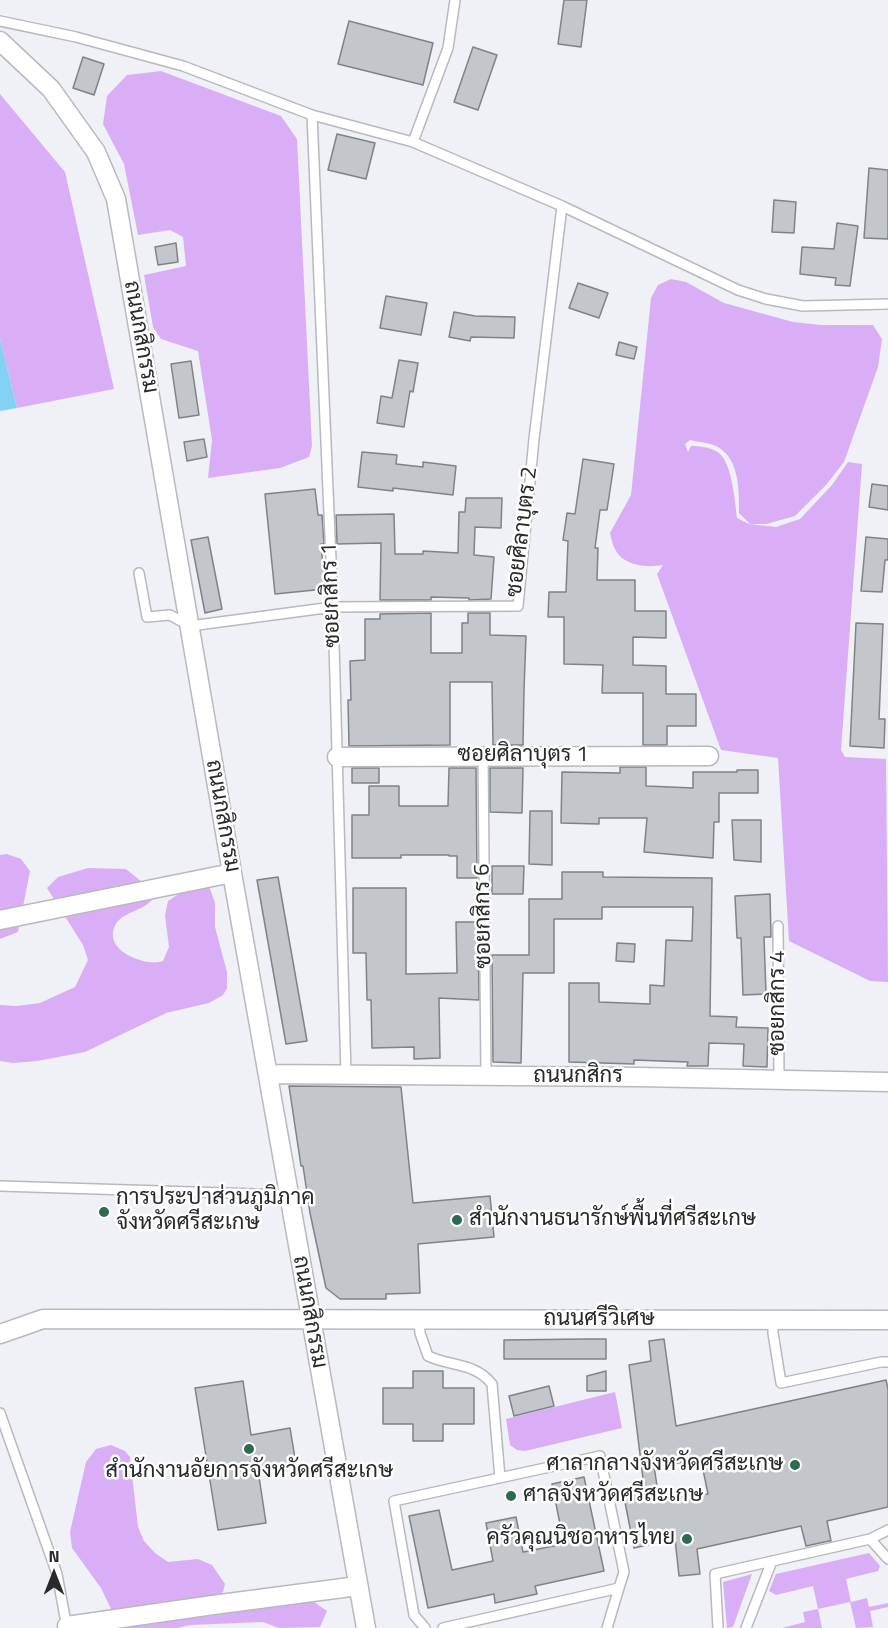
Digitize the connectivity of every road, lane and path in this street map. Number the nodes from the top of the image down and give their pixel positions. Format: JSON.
{"nodes":[{"id":1,"x":455,"y":0,"type":"edge"},
{"id":2,"x":0,"y":21,"type":"edge"},
{"id":3,"x":0,"y":41,"type":"edge"},
{"id":4,"x":312,"y":115,"type":"junction"},
{"id":5,"x":413,"y":142,"type":"junction"},
{"id":6,"x":562,"y":206,"type":"junction"},
{"id":7,"x":888,"y":304,"type":"edge"},
{"id":8,"x":139,"y":573,"type":"dead end"},
{"id":9,"x":333,"y":607,"type":"junction"},
{"id":10,"x":190,"y":626,"type":"junction"},
{"id":11,"x":483,"y":755,"type":"junction"},
{"id":12,"x":709,"y":756,"type":"dead end"},
{"id":13,"x":337,"y":757,"type":"junction"},
{"id":14,"x":232,"y":873,"type":"junction"},
{"id":15,"x":0,"y":920,"type":"edge"},
{"id":16,"x":778,"y":926,"type":"dead end"},
{"id":17,"x":268,"y":1074,"type":"junction"},
{"id":18,"x":346,"y":1075,"type":"junction"},
{"id":19,"x":486,"y":1076,"type":"junction"},
{"id":20,"x":779,"y":1080,"type":"junction"},
{"id":21,"x":888,"y":1082,"type":"edge"},
{"id":22,"x":0,"y":1186,"type":"edge"},
{"id":23,"x":289,"y":1195,"type":"junction"},
{"id":24,"x":310,"y":1320,"type":"junction"},
{"id":25,"x":419,"y":1320,"type":"junction"},
{"id":26,"x":774,"y":1320,"type":"junction"},
{"id":27,"x":888,"y":1320,"type":"edge"},
{"id":28,"x":0,"y":1334,"type":"edge"},
{"id":29,"x":888,"y":1362,"type":"edge"},
{"id":30,"x":0,"y":1413,"type":"edge"},
{"id":31,"x":500,"y":1478,"type":"junction"},
{"id":32,"x":888,"y":1530,"type":"edge"},
{"id":33,"x":870,"y":1539,"type":"junction"},
{"id":34,"x":888,"y":1558,"type":"edge"},
{"id":35,"x":772,"y":1561,"type":"junction"},
{"id":36,"x":358,"y":1586,"type":"junction"},
{"id":37,"x":619,"y":1588,"type":"junction"},
{"id":38,"x":67,"y":1627,"type":"edge"},
{"id":39,"x":366,"y":1628,"type":"edge"},
{"id":40,"x":425,"y":1628,"type":"edge"},
{"id":41,"x":443,"y":1628,"type":"edge"},
{"id":42,"x":607,"y":1628,"type":"edge"},
{"id":43,"x":718,"y":1628,"type":"edge"},
{"id":44,"x":746,"y":1628,"type":"edge"}],
"edges":[{"from":1,"to":5,"type":"lane"},
{"from":2,"to":4,"type":"lane"},
{"from":3,"to":10,"type":"street","name":"ถนนกสิกรรม"},
{"from":4,"to":5,"type":"lane"},
{"from":4,"to":9,"type":"lane","name":"ซอยกสิกร 1"},
{"from":5,"to":6,"type":"lane"},
{"from":6,"to":7,"type":"lane"},
{"from":6,"to":9,"type":"lane","name":"ซอยศิลาบุตร 2"},
{"from":8,"to":10,"type":"lane"},
{"from":9,"to":10,"type":"lane","name":"ซอยศิลาบุตร 2"},
{"from":9,"to":13,"type":"lane","name":"ซอยกสิกร 1"},
{"from":10,"to":14,"type":"street","name":"ถนนกสิกรรม"},
{"from":11,"to":12,"type":"street","name":"ซอยศิลาบุตร 1"},
{"from":11,"to":13,"type":"street","name":"ซอยศิลาบุตร 1"},
{"from":11,"to":19,"type":"lane","name":"ซอยกสิกร 6"},
{"from":13,"to":18,"type":"lane","name":"ซอยกสิกร 1"},
{"from":14,"to":15,"type":"street"},
{"from":14,"to":17,"type":"street","name":"ถนนกสิกรรม"},
{"from":16,"to":20,"type":"lane","name":"ซอยกสิกร 4"},
{"from":17,"to":18,"type":"street","name":"ถนนกสิกร"},
{"from":17,"to":23,"type":"street","name":"ถนนกสิกรรม"},
{"from":18,"to":19,"type":"street","name":"ถนนกสิกร"},
{"from":19,"to":20,"type":"street","name":"ถนนกสิกร"},
{"from":20,"to":21,"type":"street","name":"ถนนกสิกร"},
{"from":22,"to":23,"type":"lane"},
{"from":23,"to":24,"type":"street","name":"ถนนกสิกรรม"},
{"from":24,"to":25,"type":"street","name":"ถนนศรีวิเศษ"},
{"from":24,"to":28,"type":"street","name":"ถนนศรีวิเศษ"},
{"from":24,"to":36,"type":"street","name":"ถนนกสิกรรม"},
{"from":25,"to":26,"type":"street","name":"ถนนศรีวิเศษ"},
{"from":25,"to":31,"type":"lane"},
{"from":26,"to":27,"type":"street","name":"ถนนศรีวิเศษ"},
{"from":26,"to":29,"type":"lane"},
{"from":30,"to":38,"type":"lane"},
{"from":31,"to":37,"type":"lane"},
{"from":31,"to":40,"type":"lane"},
{"from":32,"to":33,"type":"lane"},
{"from":33,"to":34,"type":"lane"},
{"from":33,"to":35,"type":"lane"},
{"from":35,"to":43,"type":"lane"},
{"from":35,"to":44,"type":"lane"},
{"from":36,"to":38,"type":"street"},
{"from":36,"to":39,"type":"street","name":"ถนนกสิกรรม"},
{"from":37,"to":41,"type":"lane"},
{"from":37,"to":42,"type":"lane"}]}
